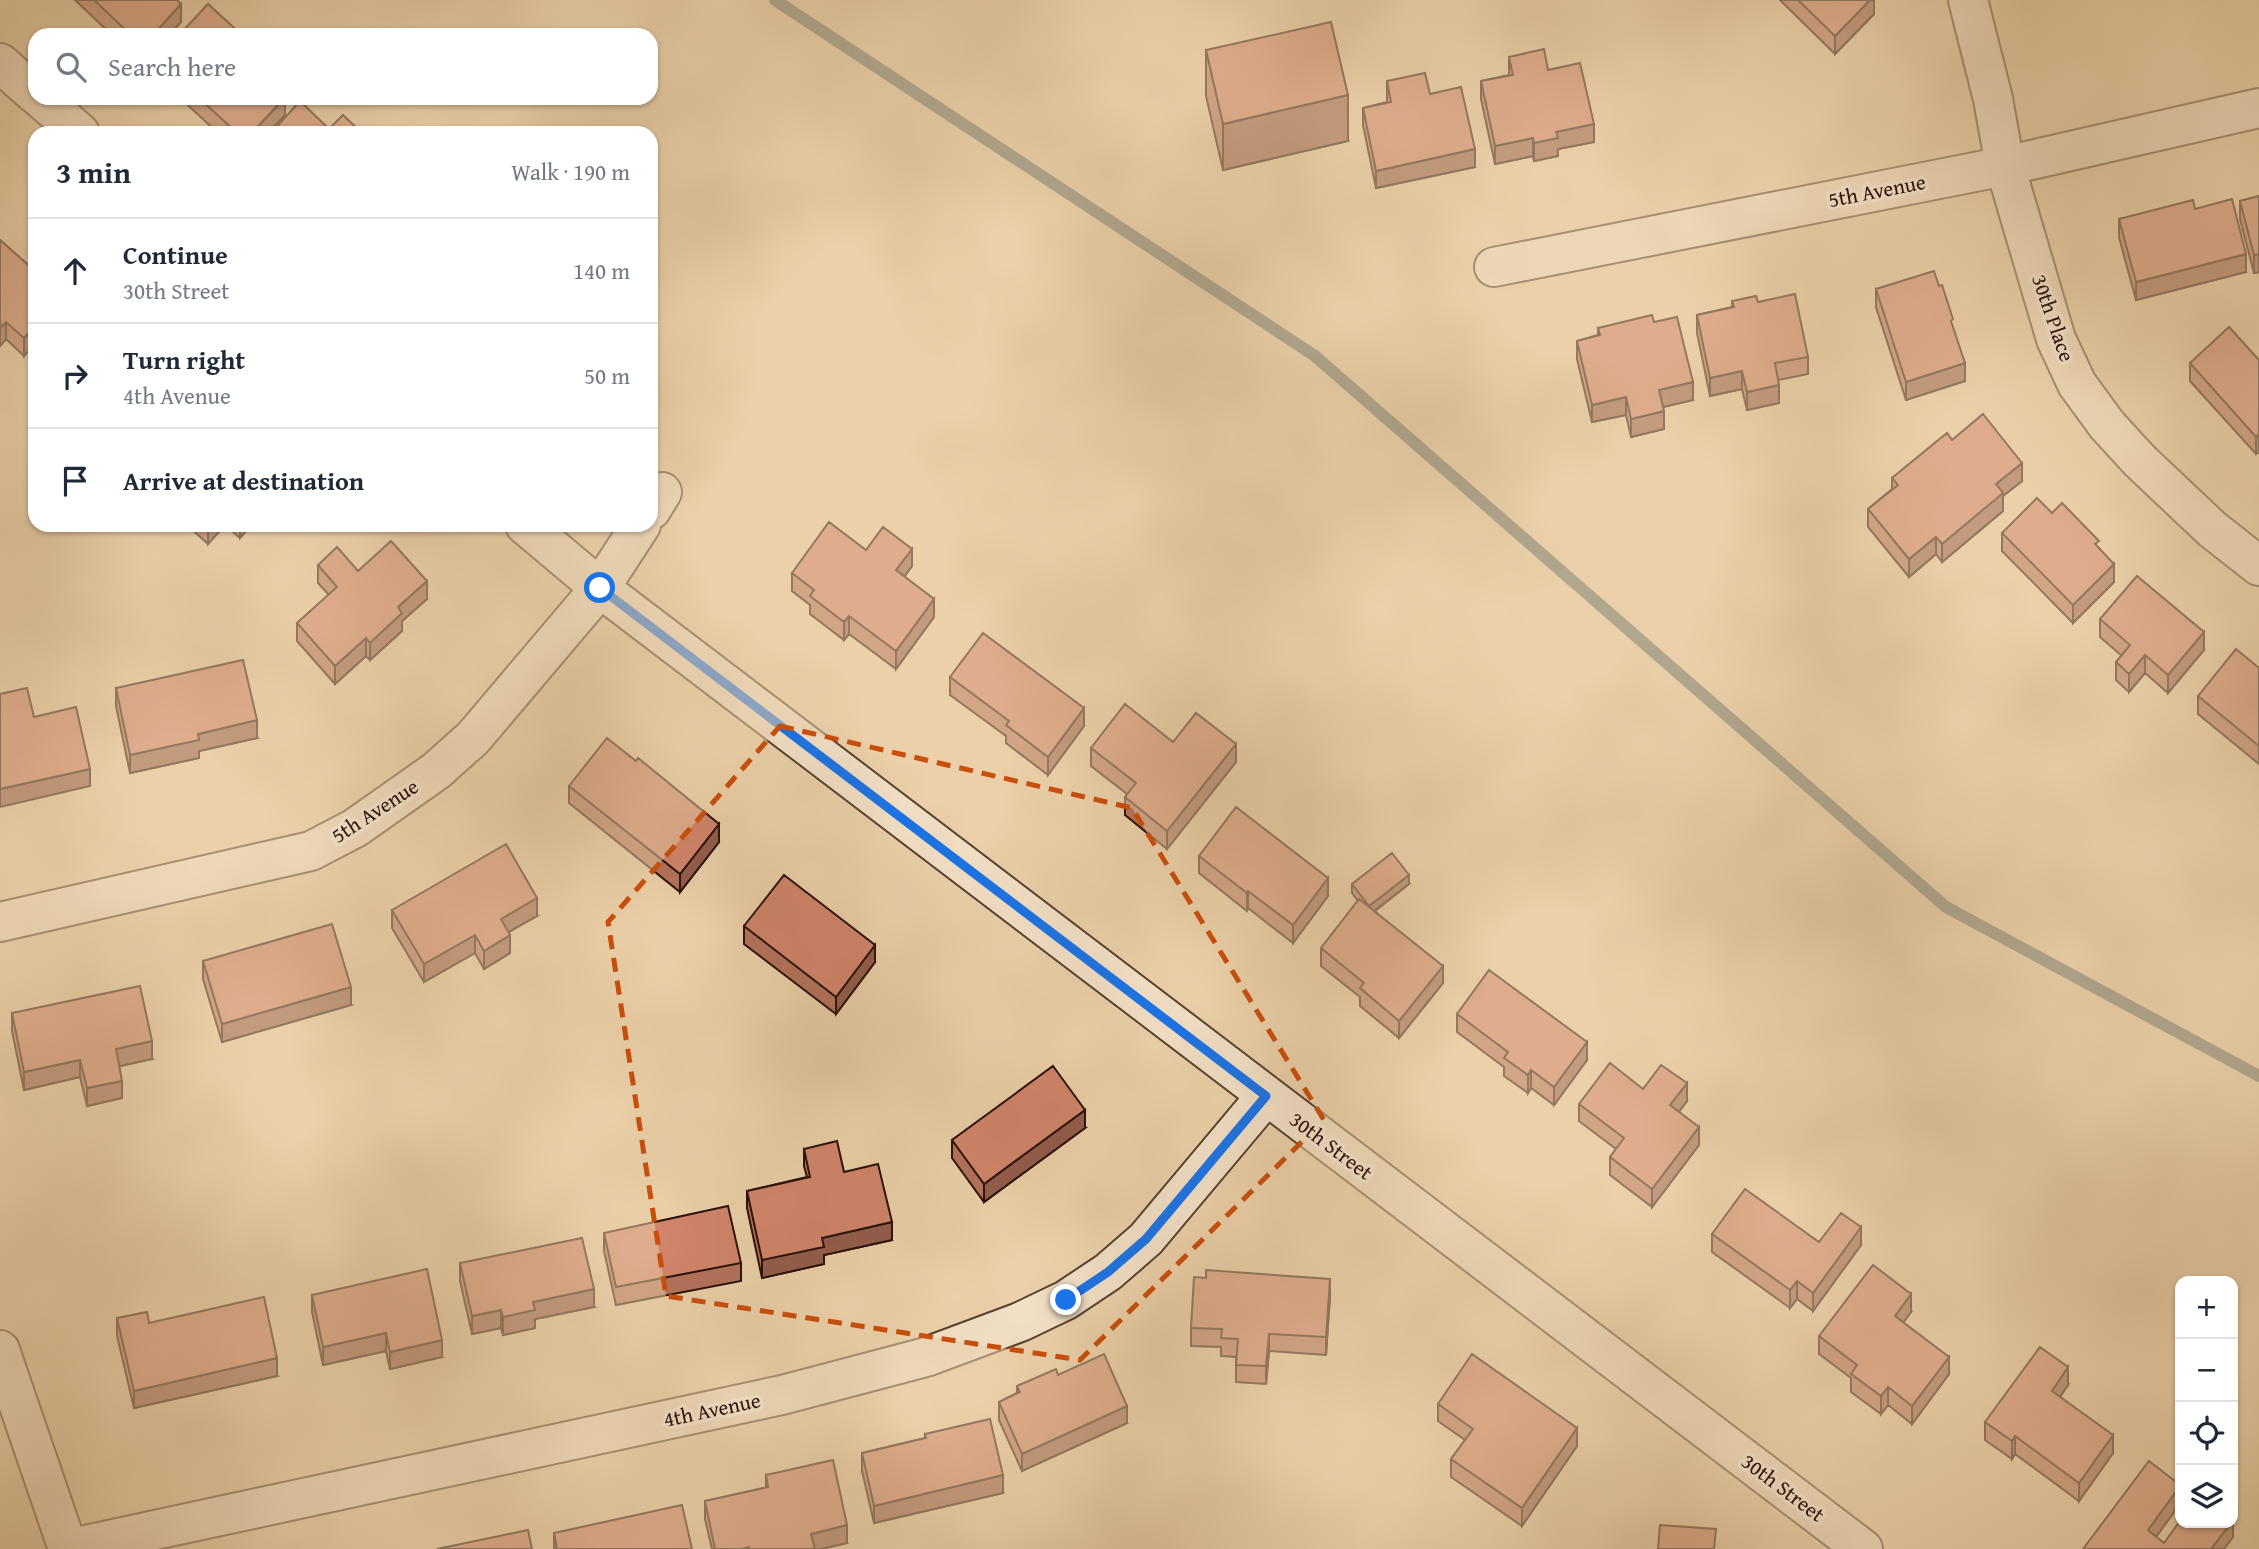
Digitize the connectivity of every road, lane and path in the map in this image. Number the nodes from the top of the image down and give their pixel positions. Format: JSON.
{"nodes":[{"id":1,"x":1968,"y":0,"type":"edge"},
{"id":2,"x":0,"y":63,"type":"edge"},
{"id":3,"x":28,"y":88,"type":"edge"},
{"id":4,"x":48,"y":105,"type":"edge"},
{"id":5,"x":2259,"y":108,"type":"edge"},
{"id":6,"x":72,"y":126,"type":"edge"},
{"id":7,"x":2005,"y":166,"type":"junction"},
{"id":8,"x":1494,"y":268,"type":"dead end"},
{"id":9,"x":533,"y":532,"type":"edge"},
{"id":10,"x":636,"y":532,"type":"edge"},
{"id":11,"x":2259,"y":566,"type":"edge"},
{"id":12,"x":600,"y":588,"type":"junction"},
{"id":13,"x":0,"y":922,"type":"edge"},
{"id":14,"x":1266,"y":1096,"type":"junction"},
{"id":15,"x":0,"y":1350,"type":"edge"},
{"id":16,"x":68,"y":1549,"type":"edge"},
{"id":17,"x":1863,"y":1549,"type":"edge"}],
"edges":[{"from":1,"to":7,"type":"street","name":"30th Place"},
{"from":2,"to":3,"type":"street"},
{"from":4,"to":6,"type":"street"},
{"from":5,"to":7,"type":"street","name":"5th Avenue"},
{"from":7,"to":8,"type":"street","name":"5th Avenue"},
{"from":7,"to":11,"type":"street","name":"30th Place"},
{"from":9,"to":12,"type":"street","name":"30th Street"},
{"from":10,"to":12,"type":"street","name":"5th Avenue"},
{"from":12,"to":13,"type":"street","name":"5th Avenue"},
{"from":12,"to":14,"type":"street","name":"30th Street"},
{"from":14,"to":16,"type":"street","name":"4th Avenue"},
{"from":14,"to":17,"type":"street","name":"30th Street"},
{"from":15,"to":16,"type":"street"}]}
